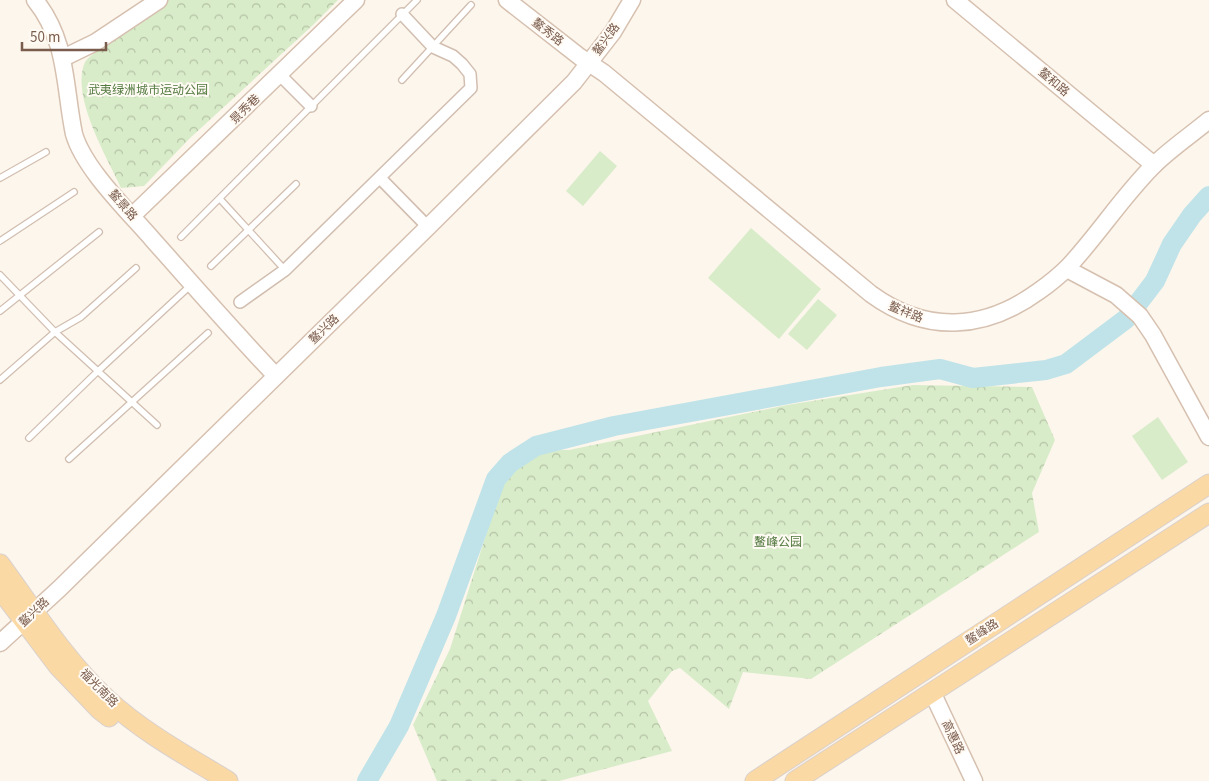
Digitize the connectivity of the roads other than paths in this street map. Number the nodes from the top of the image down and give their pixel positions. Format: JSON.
{"nodes":[{"id":1,"x":35,"y":0,"type":"edge"},
{"id":2,"x":159,"y":0,"type":"edge"},
{"id":3,"x":356,"y":0,"type":"edge"},
{"id":4,"x":417,"y":0,"type":"edge"},
{"id":5,"x":507,"y":0,"type":"edge"},
{"id":6,"x":620,"y":0,"type":"edge"},
{"id":7,"x":632,"y":0,"type":"edge"},
{"id":8,"x":955,"y":0,"type":"edge"},
{"id":9,"x":472,"y":5,"type":"dead end"},
{"id":10,"x":402,"y":14,"type":"junction"},
{"id":11,"x":433,"y":47,"type":"junction"},
{"id":12,"x":63,"y":58,"type":"junction"},
{"id":13,"x":584,"y":60,"type":"junction"},
{"id":14,"x":280,"y":75,"type":"junction"},
{"id":15,"x":402,"y":80,"type":"dead end"},
{"id":16,"x":311,"y":106,"type":"junction"},
{"id":17,"x":1209,"y":120,"type":"edge"},
{"id":18,"x":46,"y":152,"type":"dead end"},
{"id":19,"x":1154,"y":165,"type":"junction"},
{"id":20,"x":0,"y":178,"type":"edge"},
{"id":21,"x":380,"y":178,"type":"junction"},
{"id":22,"x":296,"y":184,"type":"dead end"},
{"id":23,"x":74,"y":192,"type":"dead end"},
{"id":24,"x":220,"y":198,"type":"junction"},
{"id":25,"x":132,"y":216,"type":"junction"},
{"id":26,"x":425,"y":224,"type":"junction"},
{"id":27,"x":249,"y":230,"type":"junction"},
{"id":28,"x":99,"y":232,"type":"dead end"},
{"id":29,"x":181,"y":237,"type":"dead end"},
{"id":30,"x":0,"y":241,"type":"edge"},
{"id":31,"x":211,"y":266,"type":"dead end"},
{"id":32,"x":136,"y":268,"type":"dead end"},
{"id":33,"x":1067,"y":269,"type":"junction"},
{"id":34,"x":285,"y":270,"type":"junction"},
{"id":35,"x":0,"y":275,"type":"edge"},
{"id":36,"x":192,"y":284,"type":"junction"},
{"id":37,"x":19,"y":295,"type":"junction"},
{"id":38,"x":240,"y":302,"type":"dead end"},
{"id":39,"x":0,"y":311,"type":"edge"},
{"id":40,"x":55,"y":332,"type":"junction"},
{"id":41,"x":208,"y":333,"type":"dead end"},
{"id":42,"x":97,"y":372,"type":"junction"},
{"id":43,"x":272,"y":372,"type":"junction"},
{"id":44,"x":0,"y":380,"type":"edge"},
{"id":45,"x":132,"y":402,"type":"junction"},
{"id":46,"x":157,"y":425,"type":"dead end"},
{"id":47,"x":1209,"y":437,"type":"edge"},
{"id":48,"x":29,"y":438,"type":"dead end"},
{"id":49,"x":69,"y":459,"type":"dead end"},
{"id":50,"x":1209,"y":484,"type":"edge"},
{"id":51,"x":1209,"y":513,"type":"edge"},
{"id":52,"x":0,"y":564,"type":"edge"},
{"id":53,"x":0,"y":589,"type":"edge"},
{"id":54,"x":26,"y":613,"type":"junction"},
{"id":55,"x":0,"y":632,"type":"edge"},
{"id":56,"x":0,"y":644,"type":"edge"},
{"id":57,"x":932,"y":692,"type":"junction"},
{"id":58,"x":203,"y":781,"type":"edge"},
{"id":59,"x":228,"y":781,"type":"edge"},
{"id":60,"x":755,"y":781,"type":"edge"},
{"id":61,"x":795,"y":781,"type":"edge"},
{"id":62,"x":974,"y":781,"type":"edge"}],
"edges":[{"from":1,"to":12,"type":"street","name":"鳌景路"},
{"from":2,"to":12,"type":"street"},
{"from":3,"to":14,"type":"street","name":"景秀巷"},
{"from":4,"to":10,"type":"lane"},
{"from":5,"to":13,"type":"street","name":"鳌秀路"},
{"from":6,"to":13,"type":"street","name":"鳌兴路"},
{"from":7,"to":13,"type":"street","name":"鳌兴路"},
{"from":8,"to":19,"type":"street","name":"鳌和路"},
{"from":9,"to":11,"type":"lane"},
{"from":10,"to":11,"type":"street"},
{"from":10,"to":16,"type":"lane"},
{"from":11,"to":15,"type":"lane"},
{"from":11,"to":21,"type":"street"},
{"from":12,"to":25,"type":"street","name":"鳌景路"},
{"from":13,"to":26,"type":"street","name":"鳌兴路"},
{"from":13,"to":33,"type":"street","name":"鳌祥路"},
{"from":14,"to":16,"type":"street"},
{"from":14,"to":25,"type":"street","name":"景秀巷"},
{"from":16,"to":24,"type":"lane"},
{"from":17,"to":19,"type":"street","name":"鳌祥路"},
{"from":18,"to":20,"type":"lane"},
{"from":19,"to":33,"type":"street","name":"鳌祥路"},
{"from":21,"to":26,"type":"street"},
{"from":21,"to":34,"type":"street"},
{"from":22,"to":27,"type":"lane"},
{"from":23,"to":30,"type":"lane"},
{"from":24,"to":27,"type":"lane"},
{"from":24,"to":29,"type":"lane"},
{"from":25,"to":36,"type":"street","name":"鳌景路"},
{"from":26,"to":43,"type":"street","name":"鳌兴路"},
{"from":27,"to":31,"type":"lane"},
{"from":27,"to":34,"type":"lane"},
{"from":28,"to":37,"type":"lane"},
{"from":32,"to":40,"type":"lane"},
{"from":33,"to":47,"type":"street"},
{"from":34,"to":38,"type":"street"},
{"from":35,"to":37,"type":"lane"},
{"from":36,"to":42,"type":"lane"},
{"from":36,"to":43,"type":"street","name":"鳌景路"},
{"from":37,"to":39,"type":"lane"},
{"from":37,"to":40,"type":"lane"},
{"from":40,"to":42,"type":"lane"},
{"from":40,"to":44,"type":"lane"},
{"from":41,"to":45,"type":"lane"},
{"from":42,"to":45,"type":"lane"},
{"from":42,"to":48,"type":"lane"},
{"from":43,"to":54,"type":"street","name":"鳌兴路"},
{"from":45,"to":46,"type":"lane"},
{"from":45,"to":49,"type":"lane"},
{"from":50,"to":60,"type":"main road","name":"鳌峰路"},
{"from":51,"to":57,"type":"main road","name":"鳌峰路"},
{"from":52,"to":54,"type":"main road","name":"福光南路"},
{"from":53,"to":54,"type":"main road","name":"福光南路"},
{"from":54,"to":55,"type":"street","name":"鳌兴路"},
{"from":54,"to":56,"type":"street","name":"鳌兴路"},
{"from":54,"to":58,"type":"main road","name":"福光南路"},
{"from":54,"to":59,"type":"main road","name":"福光南路"},
{"from":57,"to":61,"type":"main road","name":"鳌峰路"},
{"from":57,"to":62,"type":"street","name":"高惠路"}]}
